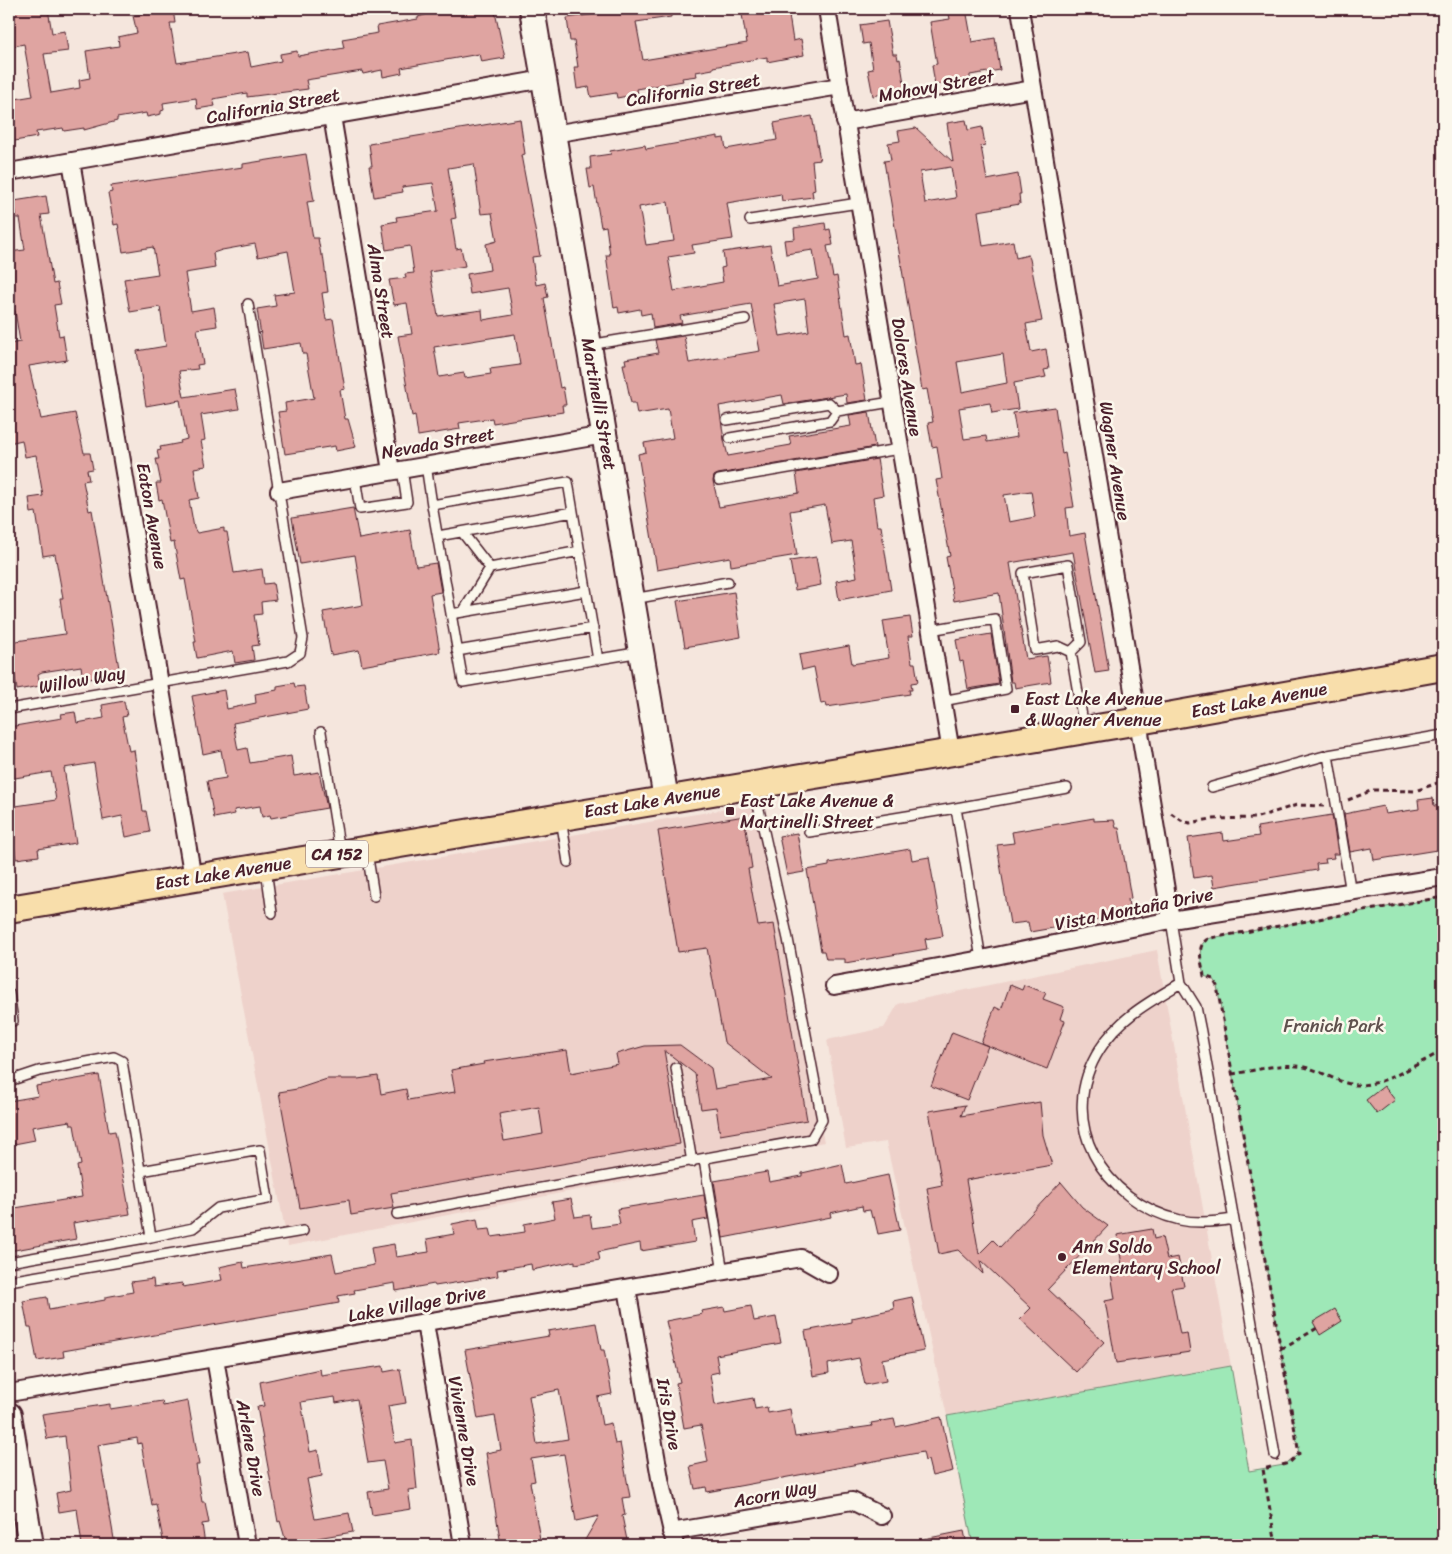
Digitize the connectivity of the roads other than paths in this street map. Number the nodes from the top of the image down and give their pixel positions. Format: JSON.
{"nodes":[{"id":1,"x":532,"y":9,"type":"edge"},
{"id":2,"x":827,"y":9,"type":"edge"},
{"id":3,"x":1020,"y":9,"type":"edge"},
{"id":4,"x":544,"y":79,"type":"junction"},
{"id":5,"x":840,"y":86,"type":"junction"},
{"id":6,"x":1033,"y":90,"type":"junction"},
{"id":7,"x":332,"y":116,"type":"junction"},
{"id":8,"x":845,"y":122,"type":"junction"},
{"id":9,"x":553,"y":134,"type":"junction"},
{"id":10,"x":71,"y":161,"type":"junction"},
{"id":11,"x":9,"y":172,"type":"edge"},
{"id":12,"x":858,"y":203,"type":"junction"},
{"id":13,"x":750,"y":220,"type":"dead end"},
{"id":14,"x":248,"y":304,"type":"dead end"},
{"id":15,"x":745,"y":319,"type":"dead end"},
{"id":16,"x":589,"y":346,"type":"junction"},
{"id":17,"x":891,"y":402,"type":"junction"},
{"id":18,"x":837,"y":411,"type":"junction"},
{"id":19,"x":727,"y":420,"type":"dead end"},
{"id":20,"x":604,"y":435,"type":"junction"},
{"id":21,"x":730,"y":438,"type":"dead end"},
{"id":22,"x":899,"y":449,"type":"junction"},
{"id":23,"x":426,"y":465,"type":"junction"},
{"id":24,"x":396,"y":470,"type":"junction"},
{"id":25,"x":355,"y":478,"type":"junction"},
{"id":26,"x":720,"y":480,"type":"dead end"},
{"id":27,"x":279,"y":490,"type":"junction"},
{"id":28,"x":432,"y":506,"type":"junction"},
{"id":29,"x":573,"y":512,"type":"junction"},
{"id":30,"x":462,"y":532,"type":"junction"},
{"id":31,"x":438,"y":536,"type":"junction"},
{"id":32,"x":580,"y":551,"type":"junction"},
{"id":33,"x":490,"y":568,"type":"junction"},
{"id":34,"x":728,"y":582,"type":"dead end"},
{"id":35,"x":586,"y":591,"type":"junction"},
{"id":36,"x":632,"y":599,"type":"junction"},
{"id":37,"x":463,"y":612,"type":"junction"},
{"id":38,"x":451,"y":614,"type":"junction"},
{"id":39,"x":593,"y":628,"type":"junction"},
{"id":40,"x":930,"y":630,"type":"junction"},
{"id":41,"x":457,"y":651,"type":"junction"},
{"id":42,"x":641,"y":652,"type":"junction"},
{"id":43,"x":1071,"y":652,"type":"junction"},
{"id":44,"x":598,"y":660,"type":"junction"},
{"id":45,"x":1443,"y":667,"type":"edge"},
{"id":46,"x":160,"y":683,"type":"junction"},
{"id":47,"x":942,"y":700,"type":"junction"},
{"id":48,"x":9,"y":709,"type":"edge"},
{"id":49,"x":1139,"y":721,"type":"junction"},
{"id":50,"x":1084,"y":730,"type":"junction"},
{"id":51,"x":321,"y":732,"type":"dead end"},
{"id":52,"x":1443,"y":735,"type":"edge"},
{"id":53,"x":951,"y":752,"type":"junction"},
{"id":54,"x":1328,"y":755,"type":"junction"},
{"id":55,"x":753,"y":784,"type":"junction"},
{"id":56,"x":1212,"y":787,"type":"dead end"},
{"id":57,"x":1067,"y":788,"type":"dead end"},
{"id":58,"x":666,"y":799,"type":"junction"},
{"id":59,"x":956,"y":808,"type":"junction"},
{"id":60,"x":560,"y":817,"type":"junction"},
{"id":61,"x":809,"y":832,"type":"dead end"},
{"id":62,"x":366,"y":849,"type":"junction"},
{"id":63,"x":340,"y":854,"type":"junction"},
{"id":64,"x":568,"y":862,"type":"dead end"},
{"id":65,"x":265,"y":867,"type":"junction"},
{"id":66,"x":1443,"y":877,"type":"edge"},
{"id":67,"x":193,"y":878,"type":"junction"},
{"id":68,"x":1351,"y":893,"type":"junction"},
{"id":69,"x":374,"y":896,"type":"dead end"},
{"id":70,"x":9,"y":909,"type":"edge"},
{"id":71,"x":272,"y":912,"type":"dead end"},
{"id":72,"x":1171,"y":920,"type":"junction"},
{"id":73,"x":981,"y":959,"type":"junction"},
{"id":74,"x":1182,"y":983,"type":"junction"},
{"id":75,"x":834,"y":986,"type":"dead end"},
{"id":76,"x":9,"y":993,"type":"edge"},
{"id":77,"x":9,"y":1022,"type":"edge"},
{"id":78,"x":676,"y":1068,"type":"dead end"},
{"id":79,"x":9,"y":1081,"type":"edge"},
{"id":80,"x":704,"y":1160,"type":"junction"},
{"id":81,"x":692,"y":1162,"type":"junction"},
{"id":82,"x":141,"y":1171,"type":"junction"},
{"id":83,"x":397,"y":1214,"type":"dead end"},
{"id":84,"x":1233,"y":1219,"type":"junction"},
{"id":85,"x":303,"y":1232,"type":"dead end"},
{"id":86,"x":151,"y":1236,"type":"junction"},
{"id":87,"x":9,"y":1262,"type":"edge"},
{"id":88,"x":723,"y":1272,"type":"junction"},
{"id":89,"x":829,"y":1274,"type":"dead end"},
{"id":90,"x":9,"y":1281,"type":"edge"},
{"id":91,"x":627,"y":1288,"type":"junction"},
{"id":92,"x":425,"y":1323,"type":"junction"},
{"id":93,"x":215,"y":1358,"type":"junction"},
{"id":94,"x":9,"y":1393,"type":"edge"},
{"id":95,"x":9,"y":1415,"type":"edge"},
{"id":96,"x":1275,"y":1455,"type":"dead end"},
{"id":97,"x":882,"y":1516,"type":"dead end"},
{"id":98,"x":673,"y":1539,"type":"edge"},
{"id":99,"x":31,"y":1545,"type":"edge"},
{"id":100,"x":247,"y":1545,"type":"edge"},
{"id":101,"x":463,"y":1545,"type":"edge"}],
"edges":[{"from":1,"to":4,"type":"street","name":"Martinelli Street"},
{"from":2,"to":5,"type":"street","name":"Dolores Avenue"},
{"from":3,"to":6,"type":"street","name":"Wagner Avenue"},
{"from":4,"to":7,"type":"street","name":"California Street"},
{"from":4,"to":9,"type":"street","name":"Martinelli Street"},
{"from":5,"to":8,"type":"street","name":"Dolores Avenue"},
{"from":5,"to":9,"type":"street","name":"California Street"},
{"from":6,"to":8,"type":"street","name":"Mohovy Street"},
{"from":6,"to":49,"type":"street","name":"Wagner Avenue"},
{"from":7,"to":10,"type":"street","name":"California Street"},
{"from":7,"to":24,"type":"street","name":"Alma Street"},
{"from":8,"to":12,"type":"street","name":"Dolores Avenue"},
{"from":9,"to":16,"type":"street","name":"Martinelli Street"},
{"from":10,"to":11,"type":"street","name":"California Street"},
{"from":10,"to":46,"type":"street","name":"Eaton Avenue"},
{"from":12,"to":13,"type":"lane"},
{"from":12,"to":17,"type":"street","name":"Dolores Avenue"},
{"from":14,"to":27,"type":"lane","name":"Willow Way"},
{"from":15,"to":16,"type":"lane"},
{"from":16,"to":20,"type":"street","name":"Martinelli Street"},
{"from":17,"to":18,"type":"lane"},
{"from":17,"to":22,"type":"street","name":"Dolores Avenue"},
{"from":18,"to":19,"type":"lane"},
{"from":18,"to":21,"type":"lane"},
{"from":20,"to":23,"type":"street","name":"Nevada Street"},
{"from":20,"to":36,"type":"street","name":"Martinelli Street"},
{"from":22,"to":26,"type":"lane"},
{"from":22,"to":40,"type":"street","name":"Dolores Avenue"},
{"from":23,"to":24,"type":"street","name":"Nevada Street"},
{"from":23,"to":28,"type":"lane"},
{"from":24,"to":25,"type":"street","name":"Nevada Street"},
{"from":24,"to":25,"type":"lane"},
{"from":25,"to":27,"type":"street","name":"Nevada Street"},
{"from":27,"to":46,"type":"lane","name":"Willow Way"},
{"from":28,"to":29,"type":"lane"},
{"from":28,"to":31,"type":"lane"},
{"from":29,"to":30,"type":"lane"},
{"from":29,"to":32,"type":"lane"},
{"from":30,"to":31,"type":"lane"},
{"from":30,"to":33,"type":"lane"},
{"from":31,"to":38,"type":"lane"},
{"from":32,"to":33,"type":"lane"},
{"from":32,"to":35,"type":"lane"},
{"from":33,"to":37,"type":"lane"},
{"from":34,"to":36,"type":"lane"},
{"from":35,"to":37,"type":"lane"},
{"from":35,"to":39,"type":"lane"},
{"from":36,"to":42,"type":"street","name":"Martinelli Street"},
{"from":37,"to":38,"type":"lane"},
{"from":38,"to":41,"type":"lane"},
{"from":39,"to":41,"type":"lane"},
{"from":39,"to":44,"type":"lane"},
{"from":40,"to":47,"type":"street","name":"Dolores Avenue"},
{"from":40,"to":47,"type":"lane"},
{"from":41,"to":44,"type":"lane"},
{"from":42,"to":44,"type":"lane"},
{"from":42,"to":58,"type":"street","name":"Martinelli Street"},
{"from":43,"to":43,"type":"lane"},
{"from":43,"to":50,"type":"lane"},
{"from":45,"to":49,"type":"main road","name":"East Lake Avenue","number":"CA 152"},
{"from":46,"to":48,"type":"lane","name":"Willow Way"},
{"from":46,"to":67,"type":"street","name":"Eaton Avenue"},
{"from":47,"to":53,"type":"street","name":"Dolores Avenue"},
{"from":49,"to":50,"type":"main road","name":"East Lake Avenue","number":"CA 152"},
{"from":49,"to":72,"type":"street","name":"Wagner Avenue"},
{"from":50,"to":53,"type":"main road","name":"East Lake Avenue","number":"CA 152"},
{"from":51,"to":63,"type":"lane"},
{"from":52,"to":54,"type":"lane"},
{"from":53,"to":55,"type":"main road","name":"East Lake Avenue","number":"CA 152"},
{"from":54,"to":56,"type":"lane"},
{"from":54,"to":68,"type":"lane"},
{"from":55,"to":58,"type":"main road","name":"East Lake Avenue","number":"CA 152"},
{"from":55,"to":80,"type":"lane"},
{"from":57,"to":59,"type":"lane"},
{"from":58,"to":60,"type":"main road","name":"East Lake Avenue","number":"CA 152"},
{"from":59,"to":61,"type":"lane"},
{"from":59,"to":73,"type":"lane"},
{"from":60,"to":62,"type":"main road","name":"East Lake Avenue","number":"CA 152"},
{"from":60,"to":64,"type":"lane"},
{"from":62,"to":63,"type":"main road","name":"East Lake Avenue","number":"CA 152"},
{"from":62,"to":69,"type":"lane"},
{"from":63,"to":65,"type":"main road","name":"East Lake Avenue","number":"CA 152"},
{"from":65,"to":67,"type":"main road","name":"East Lake Avenue","number":"CA 152"},
{"from":65,"to":71,"type":"lane"},
{"from":66,"to":68,"type":"street","name":"Vista Montaña Drive"},
{"from":67,"to":70,"type":"main road","name":"East Lake Avenue","number":"CA 152"},
{"from":68,"to":72,"type":"street","name":"Vista Montaña Drive"},
{"from":72,"to":73,"type":"street","name":"Vista Montaña Drive"},
{"from":72,"to":74,"type":"lane"},
{"from":73,"to":75,"type":"street","name":"Vista Montaña Drive"},
{"from":74,"to":84,"type":"lane"},
{"from":74,"to":84,"type":"lane"},
{"from":76,"to":77,"type":"lane"},
{"from":78,"to":81,"type":"lane"},
{"from":79,"to":82,"type":"lane"},
{"from":80,"to":81,"type":"lane"},
{"from":80,"to":88,"type":"lane"},
{"from":81,"to":83,"type":"lane"},
{"from":82,"to":86,"type":"lane"},
{"from":82,"to":86,"type":"lane"},
{"from":84,"to":96,"type":"lane"},
{"from":85,"to":90,"type":"lane"},
{"from":86,"to":87,"type":"lane"},
{"from":88,"to":89,"type":"street","name":"Lake Village Drive"},
{"from":88,"to":91,"type":"street","name":"Lake Village Drive"},
{"from":91,"to":92,"type":"street","name":"Lake Village Drive"},
{"from":91,"to":98,"type":"street","name":"Iris Drive"},
{"from":92,"to":93,"type":"street","name":"Lake Village Drive"},
{"from":92,"to":101,"type":"street","name":"Vivienne Drive"},
{"from":93,"to":94,"type":"street","name":"Lake Village Drive"},
{"from":93,"to":100,"type":"street","name":"Arlene Drive"},
{"from":95,"to":99,"type":"street"},
{"from":97,"to":98,"type":"street","name":"Acorn Way"}]}
